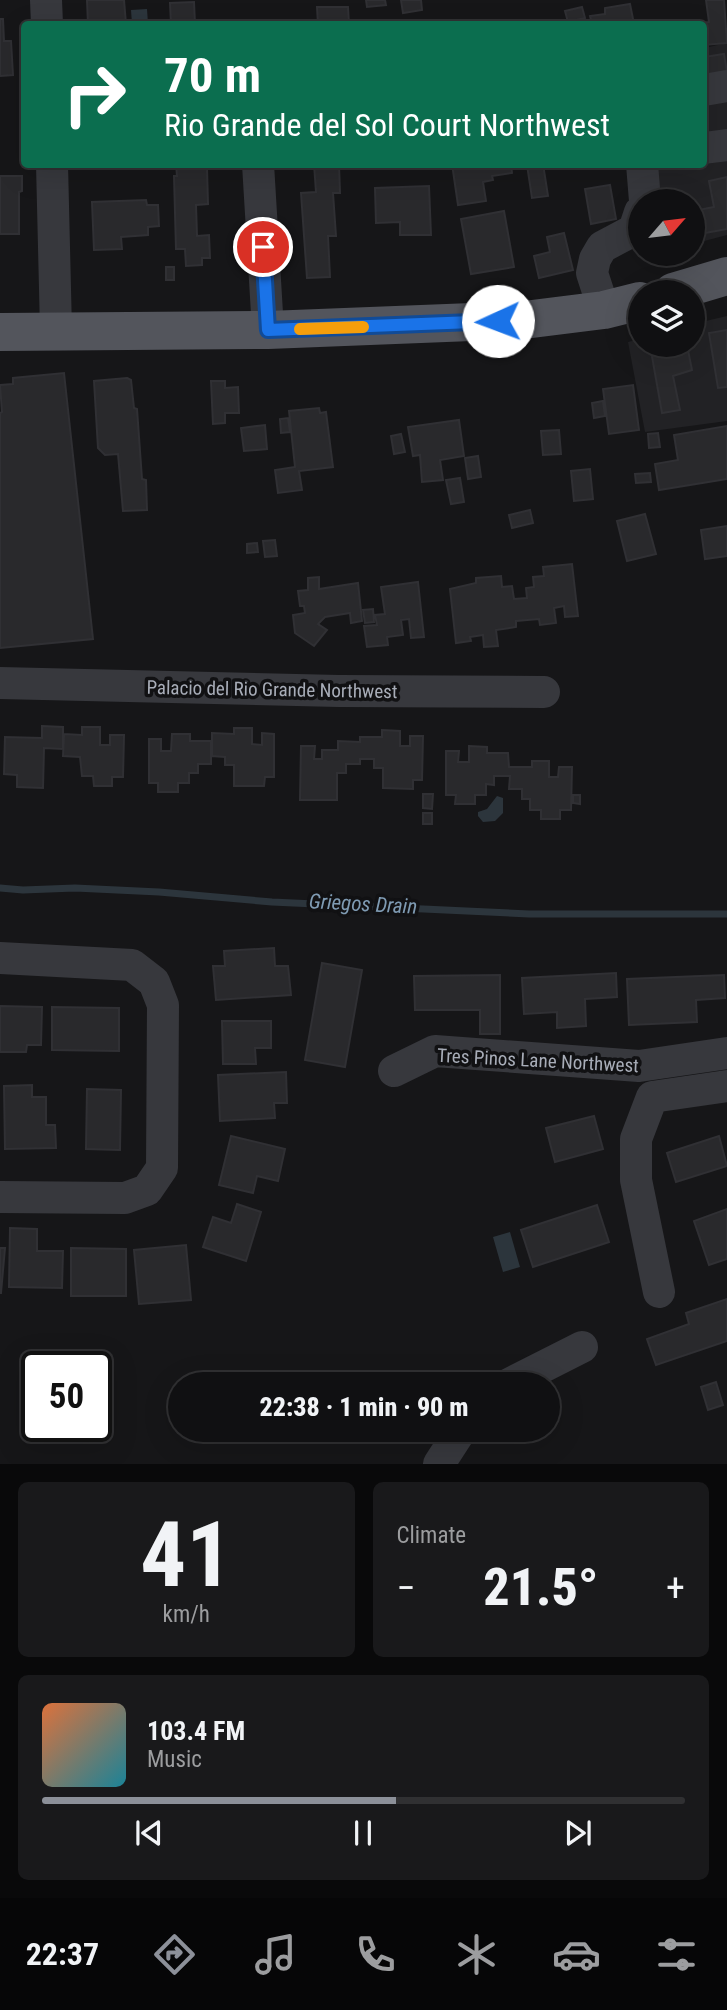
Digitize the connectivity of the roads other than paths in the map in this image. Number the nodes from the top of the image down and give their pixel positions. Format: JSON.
{"nodes":[{"id":1,"x":46,"y":0,"type":"edge"},
{"id":2,"x":47,"y":21,"type":"edge"},
{"id":3,"x":727,"y":86,"type":"edge"},
{"id":4,"x":707,"y":89,"type":"edge"},
{"id":5,"x":727,"y":145,"type":"edge"},
{"id":6,"x":707,"y":148,"type":"edge"},
{"id":7,"x":52,"y":168,"type":"edge"},
{"id":8,"x":258,"y":168,"type":"edge"},
{"id":9,"x":642,"y":168,"type":"edge"},
{"id":10,"x":644,"y":189,"type":"edge"},
{"id":11,"x":628,"y":233,"type":"edge"},
{"id":12,"x":727,"y":276,"type":"edge"},
{"id":13,"x":705,"y":283,"type":"edge"},
{"id":14,"x":628,"y":304,"type":"edge"},
{"id":15,"x":604,"y":310,"type":"junction"},
{"id":16,"x":56,"y":330,"type":"junction"},
{"id":17,"x":268,"y":330,"type":"junction"},
{"id":18,"x":0,"y":332,"type":"edge"},
{"id":19,"x":0,"y":683,"type":"edge"},
{"id":20,"x":544,"y":692,"type":"dead end"},
{"id":21,"x":0,"y":958,"type":"edge"},
{"id":22,"x":727,"y":1053,"type":"edge"},
{"id":23,"x":394,"y":1070,"type":"dead end"},
{"id":24,"x":727,"y":1086,"type":"edge"},
{"id":25,"x":0,"y":1197,"type":"edge"},
{"id":26,"x":659,"y":1292,"type":"dead end"},
{"id":27,"x":582,"y":1347,"type":"dead end"},
{"id":28,"x":533,"y":1372,"type":"edge"},
{"id":29,"x":453,"y":1442,"type":"edge"},
{"id":30,"x":439,"y":1464,"type":"edge"}],
"edges":[{"from":1,"to":2,"type":"street"},
{"from":3,"to":4,"type":"street"},
{"from":5,"to":6,"type":"street"},
{"from":7,"to":16,"type":"street"},
{"from":8,"to":17,"type":"street"},
{"from":9,"to":10,"type":"street"},
{"from":11,"to":15,"type":"street"},
{"from":12,"to":13,"type":"main road"},
{"from":14,"to":15,"type":"main road"},
{"from":15,"to":17,"type":"main road"},
{"from":16,"to":17,"type":"main road"},
{"from":16,"to":18,"type":"main road"},
{"from":19,"to":20,"type":"street","name":"Palacio del Rio Grande Northwest"},
{"from":21,"to":25,"type":"street"},
{"from":22,"to":23,"type":"street","name":"Tres Pinos Lane Northwest"},
{"from":24,"to":26,"type":"street"},
{"from":27,"to":28,"type":"street"},
{"from":29,"to":30,"type":"street"}]}
